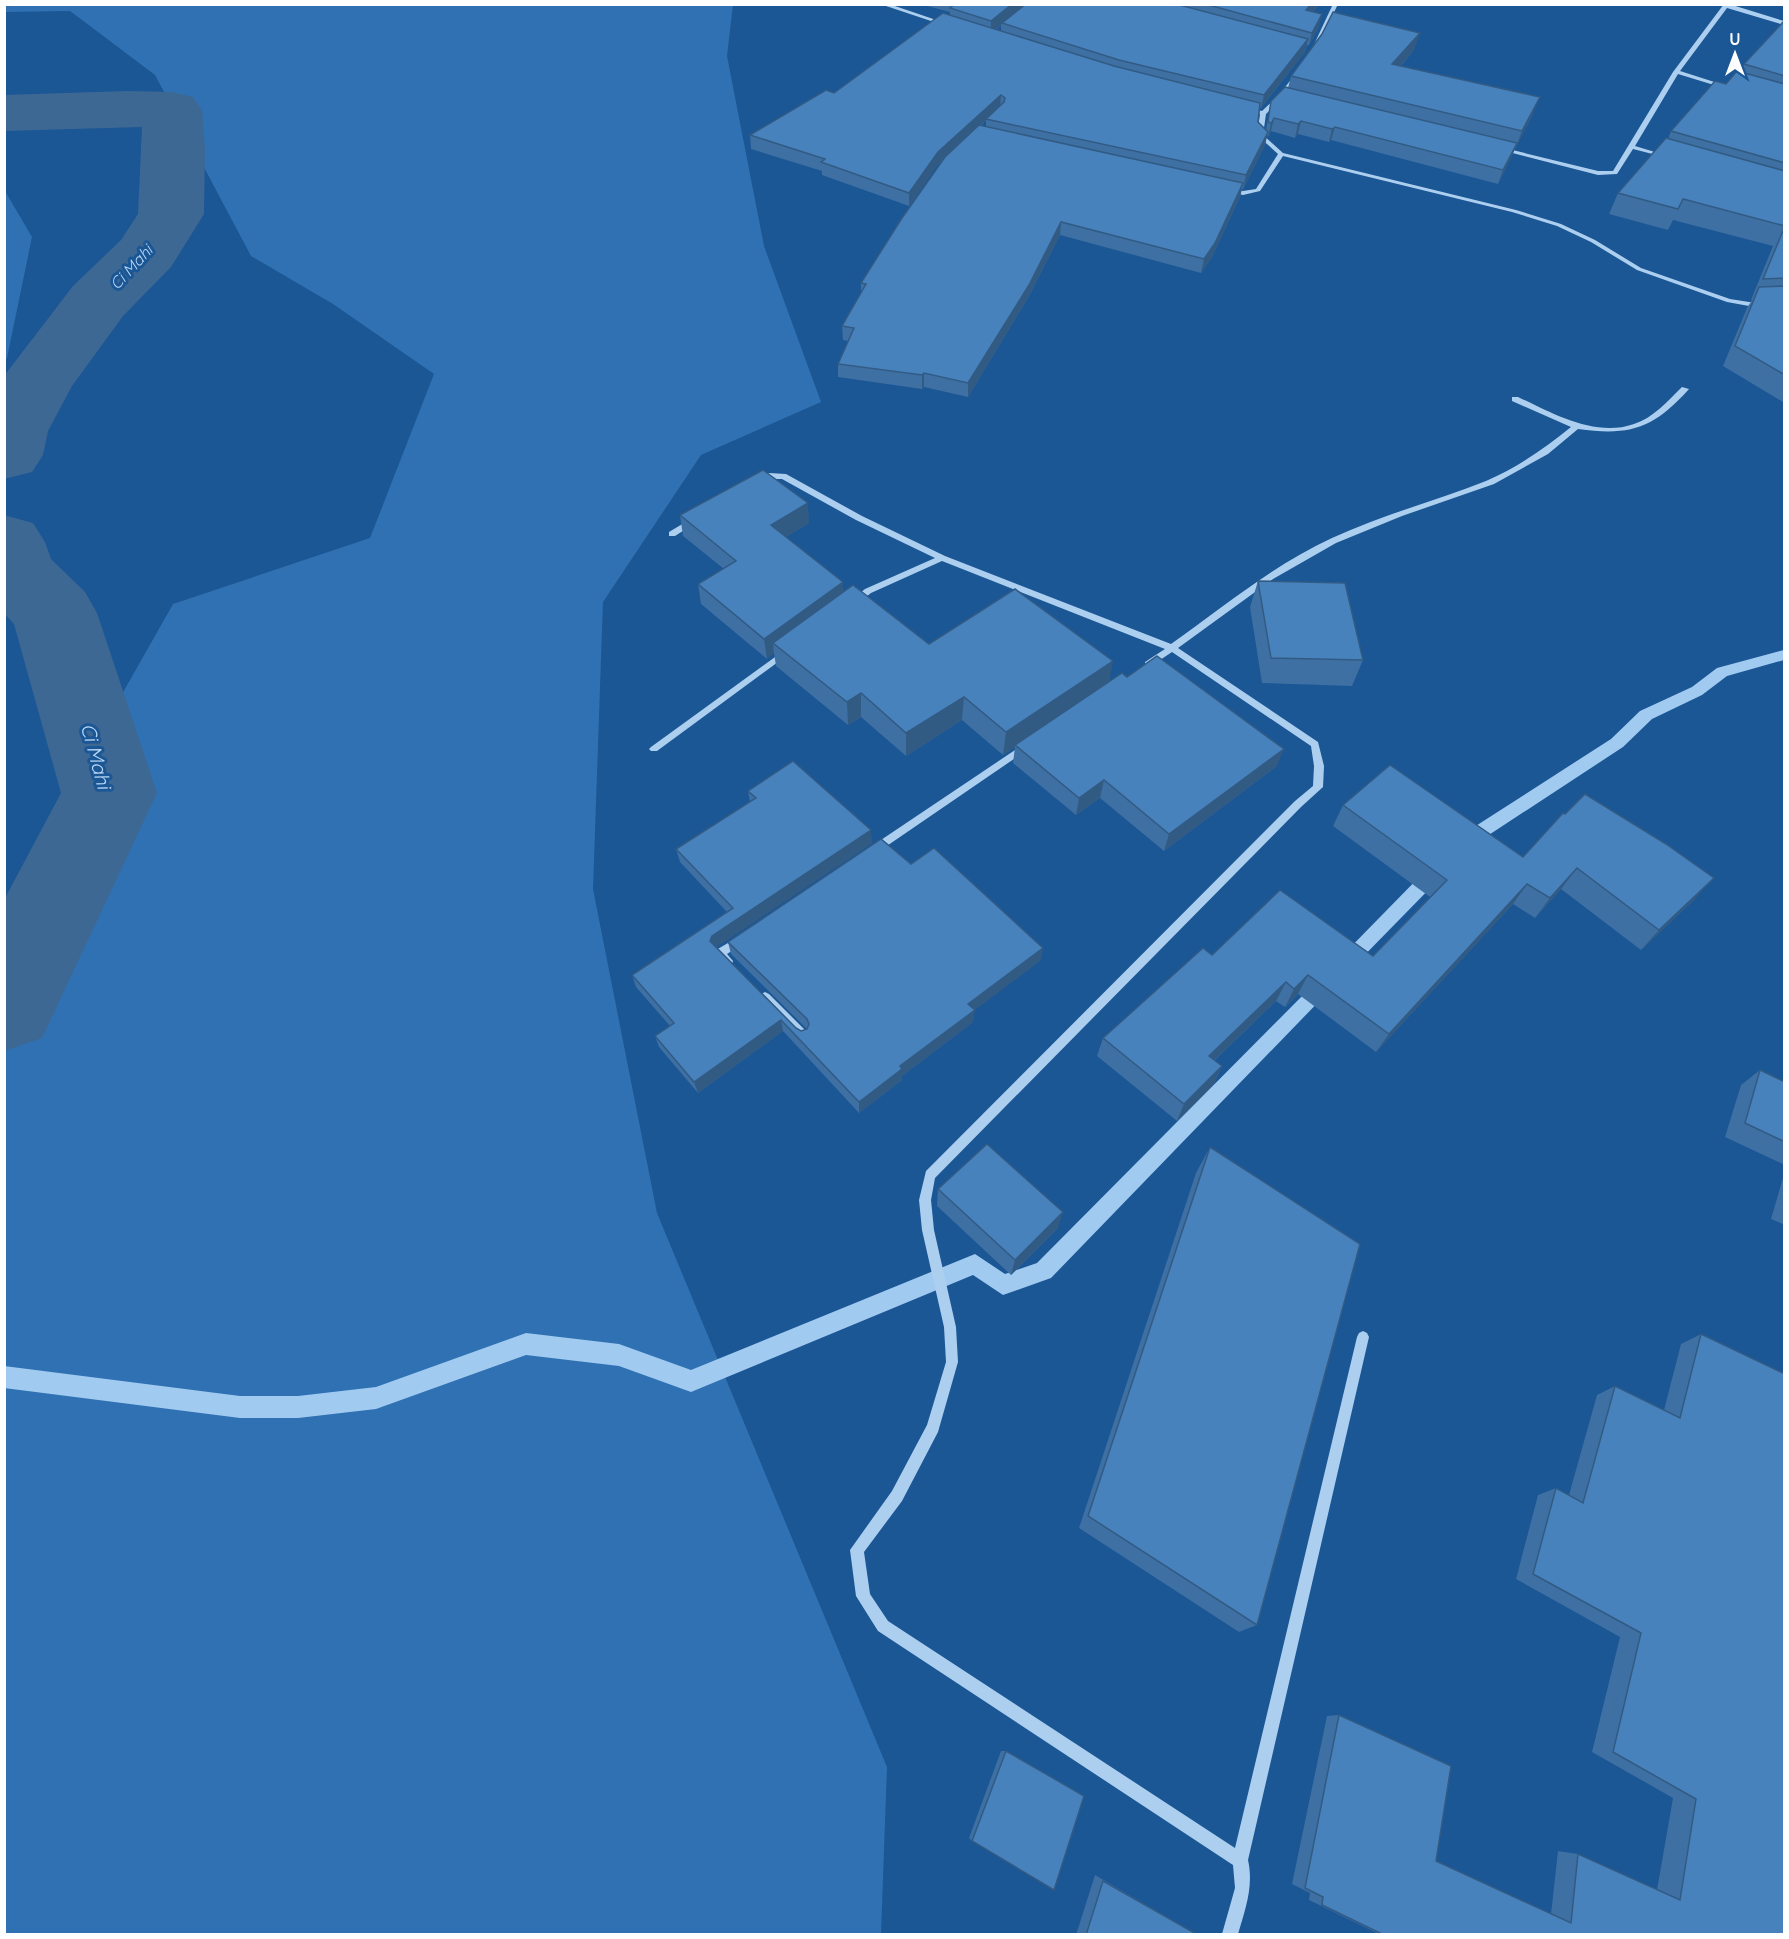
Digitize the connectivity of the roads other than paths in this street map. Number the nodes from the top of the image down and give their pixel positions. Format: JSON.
{"nodes":[{"id":1,"x":882,"y":4,"type":"edge"},
{"id":2,"x":1336,"y":4,"type":"edge"},
{"id":3,"x":1727,"y":5,"type":"edge"},
{"id":4,"x":1785,"y":23,"type":"edge"},
{"id":5,"x":948,"y":24,"type":"edge"},
{"id":6,"x":1302,"y":47,"type":"edge"},
{"id":7,"x":1313,"y":50,"type":"junction"},
{"id":8,"x":1307,"y":59,"type":"edge"},
{"id":9,"x":1300,"y":69,"type":"edge"},
{"id":10,"x":1676,"y":72,"type":"junction"},
{"id":11,"x":1730,"y":87,"type":"edge"},
{"id":12,"x":1281,"y":96,"type":"junction"},
{"id":13,"x":1291,"y":99,"type":"edge"},
{"id":14,"x":1243,"y":109,"type":"edge"},
{"id":15,"x":1263,"y":113,"type":"junction"},
{"id":16,"x":1632,"y":147,"type":"junction"},
{"id":17,"x":1496,"y":148,"type":"edge"},
{"id":18,"x":1281,"y":154,"type":"junction"},
{"id":19,"x":1673,"y":159,"type":"edge"},
{"id":20,"x":1217,"y":188,"type":"edge"},
{"id":21,"x":1785,"y":302,"type":"edge"},
{"id":22,"x":1685,"y":389,"type":"dead end"},
{"id":23,"x":1515,"y":399,"type":"dead end"},
{"id":24,"x":1576,"y":426,"type":"junction"},
{"id":25,"x":749,"y":487,"type":"edge"},
{"id":26,"x":701,"y":516,"type":"edge"},
{"id":27,"x":672,"y":534,"type":"dead end"},
{"id":28,"x":942,"y":558,"type":"junction"},
{"id":29,"x":849,"y":605,"type":"edge"},
{"id":30,"x":794,"y":646,"type":"edge"},
{"id":31,"x":1172,"y":648,"type":"junction"},
{"id":32,"x":1143,"y":668,"type":"edge"},
{"id":33,"x":1035,"y":741,"type":"edge"},
{"id":34,"x":654,"y":749,"type":"dead end"},
{"id":35,"x":868,"y":854,"type":"edge"},
{"id":36,"x":750,"y":933,"type":"edge"},
{"id":37,"x":737,"y":969,"type":"edge"},
{"id":38,"x":753,"y":986,"type":"edge"},
{"id":39,"x":803,"y":1035,"type":"edge"},
{"id":40,"x":1363,"y":1337,"type":"dead end"},
{"id":41,"x":1240,"y":1860,"type":"junction"},
{"id":42,"x":1230,"y":1935,"type":"edge"}],
"edges":[{"from":1,"to":5,"type":"street"},
{"from":2,"to":7,"type":"street"},
{"from":3,"to":4,"type":"street"},
{"from":3,"to":10,"type":"street"},
{"from":6,"to":7,"type":"street"},
{"from":7,"to":8,"type":"street"},
{"from":9,"to":12,"type":"street"},
{"from":10,"to":11,"type":"street"},
{"from":10,"to":16,"type":"street"},
{"from":12,"to":13,"type":"street"},
{"from":12,"to":15,"type":"street"},
{"from":14,"to":15,"type":"street"},
{"from":15,"to":18,"type":"street"},
{"from":16,"to":17,"type":"street"},
{"from":16,"to":19,"type":"street"},
{"from":18,"to":20,"type":"street"},
{"from":18,"to":21,"type":"street"},
{"from":22,"to":24,"type":"street"},
{"from":23,"to":24,"type":"street"},
{"from":24,"to":31,"type":"street"},
{"from":25,"to":28,"type":"street"},
{"from":26,"to":27,"type":"street"},
{"from":28,"to":29,"type":"street"},
{"from":28,"to":31,"type":"street"},
{"from":30,"to":34,"type":"street"},
{"from":31,"to":32,"type":"street"},
{"from":31,"to":41,"type":"street"},
{"from":33,"to":35,"type":"street"},
{"from":36,"to":37,"type":"street"},
{"from":38,"to":39,"type":"street"},
{"from":40,"to":41,"type":"street"},
{"from":41,"to":42,"type":"street"}]}
